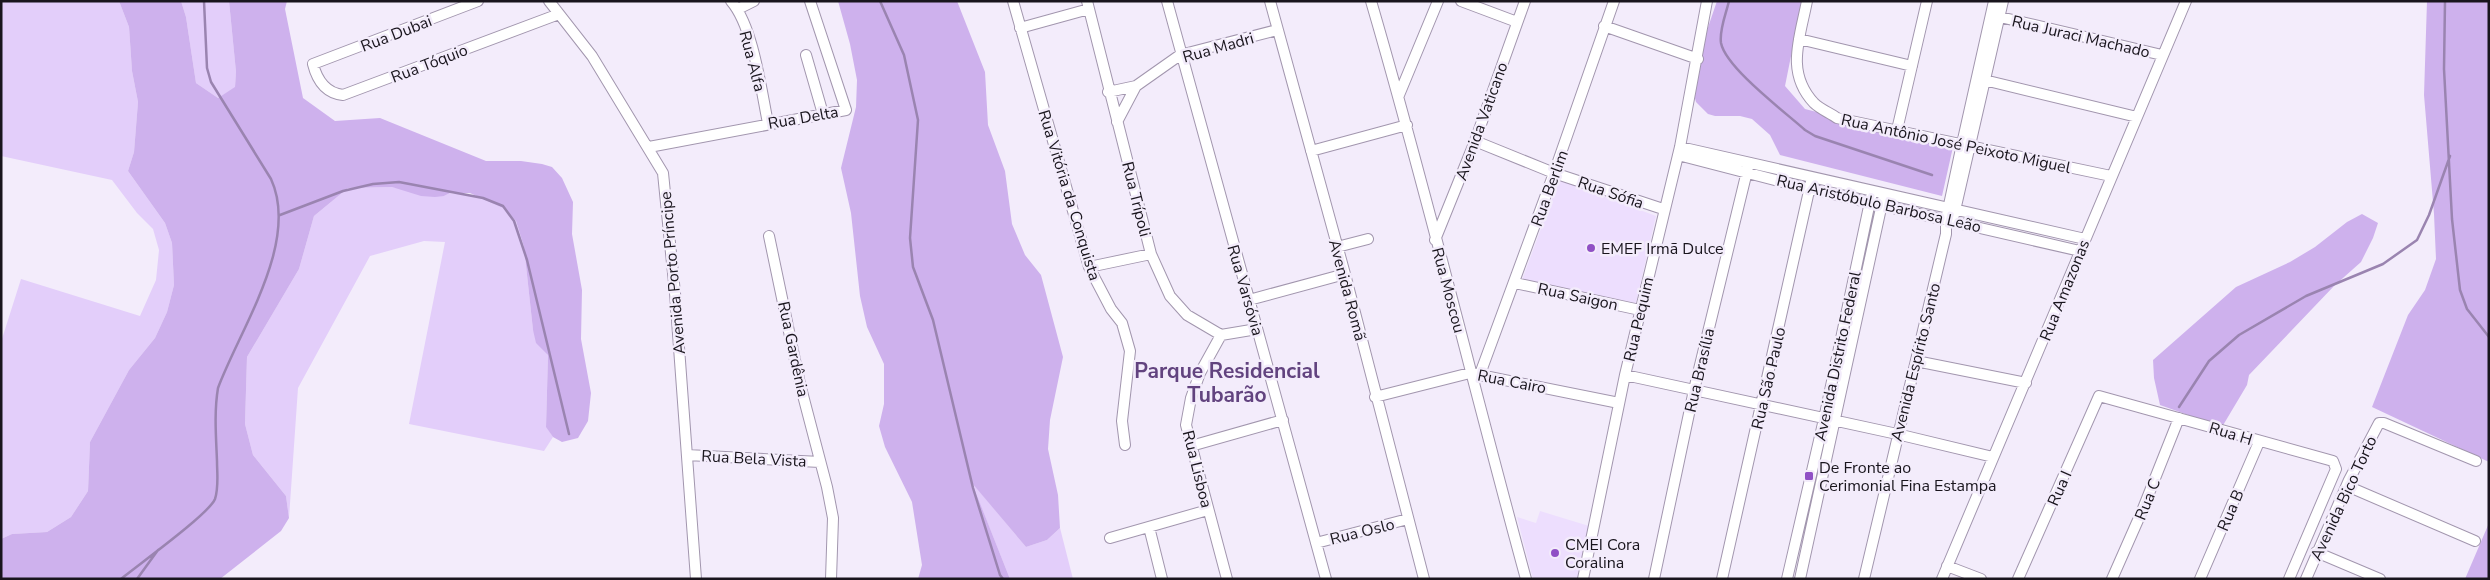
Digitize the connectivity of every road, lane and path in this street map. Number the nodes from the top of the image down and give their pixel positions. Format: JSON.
{"nodes":[{"id":1,"x":478,"y":1,"type":"edge"},
{"id":2,"x":549,"y":1,"type":"edge"},
{"id":3,"x":754,"y":1,"type":"edge"},
{"id":4,"x":810,"y":1,"type":"edge"},
{"id":5,"x":1013,"y":1,"type":"edge"},
{"id":6,"x":1166,"y":1,"type":"edge"},
{"id":7,"x":1270,"y":1,"type":"edge"},
{"id":8,"x":1371,"y":1,"type":"edge"},
{"id":9,"x":1438,"y":1,"type":"edge"},
{"id":10,"x":1462,"y":1,"type":"edge"},
{"id":11,"x":1525,"y":1,"type":"edge"},
{"id":12,"x":1614,"y":1,"type":"edge"},
{"id":13,"x":1707,"y":1,"type":"edge"},
{"id":14,"x":1807,"y":1,"type":"edge"},
{"id":15,"x":1994,"y":1,"type":"edge"},
{"id":16,"x":2003,"y":1,"type":"edge"},
{"id":17,"x":2186,"y":1,"type":"edge"},
{"id":18,"x":1925,"y":2,"type":"edge"},
{"id":19,"x":734,"y":5,"type":"edge"},
{"id":20,"x":1088,"y":5,"type":"edge"},
{"id":21,"x":559,"y":14,"type":"junction"},
{"id":22,"x":2000,"y":17,"type":"junction"},
{"id":23,"x":1517,"y":22,"type":"junction"},
{"id":24,"x":1604,"y":26,"type":"junction"},
{"id":25,"x":1020,"y":28,"type":"junction"},
{"id":26,"x":1278,"y":30,"type":"junction"},
{"id":27,"x":1799,"y":39,"type":"junction"},
{"id":28,"x":806,"y":55,"type":"dead end"},
{"id":29,"x":1180,"y":55,"type":"junction"},
{"id":30,"x":2162,"y":55,"type":"junction"},
{"id":31,"x":1698,"y":59,"type":"junction"},
{"id":32,"x":313,"y":64,"type":"joint"},
{"id":33,"x":1912,"y":66,"type":"junction"},
{"id":34,"x":1982,"y":79,"type":"junction"},
{"id":35,"x":1136,"y":86,"type":"junction"},
{"id":36,"x":1108,"y":92,"type":"junction"},
{"id":37,"x":1399,"y":95,"type":"junction"},
{"id":38,"x":822,"y":114,"type":"junction"},
{"id":39,"x":2137,"y":117,"type":"junction"},
{"id":40,"x":1117,"y":122,"type":"junction"},
{"id":41,"x":768,"y":123,"type":"junction"},
{"id":42,"x":1407,"y":125,"type":"junction"},
{"id":43,"x":1898,"y":130,"type":"junction"},
{"id":44,"x":1475,"y":141,"type":"junction"},
{"id":45,"x":1966,"y":145,"type":"junction"},
{"id":46,"x":649,"y":147,"type":"junction"},
{"id":47,"x":1311,"y":151,"type":"junction"},
{"id":48,"x":1679,"y":151,"type":"junction"},
{"id":49,"x":1748,"y":168,"type":"junction"},
{"id":50,"x":1554,"y":173,"type":"junction"},
{"id":51,"x":2111,"y":176,"type":"junction"},
{"id":52,"x":1812,"y":177,"type":"junction"},
{"id":53,"x":1810,"y":189,"type":"junction"},
{"id":54,"x":1873,"y":191,"type":"junction"},
{"id":55,"x":1884,"y":194,"type":"junction"},
{"id":56,"x":1870,"y":203,"type":"junction"},
{"id":57,"x":1882,"y":205,"type":"junction"},
{"id":58,"x":1663,"y":209,"type":"junction"},
{"id":59,"x":1952,"y":209,"type":"junction"},
{"id":60,"x":1949,"y":219,"type":"junction"},
{"id":61,"x":769,"y":236,"type":"dead end"},
{"id":62,"x":1368,"y":239,"type":"dead end"},
{"id":63,"x":2085,"y":239,"type":"junction"},
{"id":64,"x":1435,"y":240,"type":"junction"},
{"id":65,"x":1337,"y":247,"type":"junction"},
{"id":66,"x":2080,"y":251,"type":"junction"},
{"id":67,"x":1151,"y":254,"type":"junction"},
{"id":68,"x":1089,"y":267,"type":"junction"},
{"id":69,"x":1344,"y":274,"type":"junction"},
{"id":70,"x":1515,"y":283,"type":"junction"},
{"id":71,"x":1248,"y":300,"type":"junction"},
{"id":72,"x":1640,"y":310,"type":"junction"},
{"id":73,"x":1257,"y":329,"type":"junction"},
{"id":74,"x":1221,"y":335,"type":"junction"},
{"id":75,"x":1916,"y":361,"type":"junction"},
{"id":76,"x":1475,"y":373,"type":"junction"},
{"id":77,"x":1625,"y":375,"type":"junction"},
{"id":78,"x":2026,"y":383,"type":"junction"},
{"id":79,"x":1694,"y":390,"type":"junction"},
{"id":80,"x":2099,"y":396,"type":"joint"},
{"id":81,"x":1376,"y":397,"type":"junction"},
{"id":82,"x":1620,"y":403,"type":"junction"},
{"id":83,"x":1762,"y":405,"type":"junction"},
{"id":84,"x":2179,"y":418,"type":"junction"},
{"id":85,"x":1824,"y":419,"type":"junction"},
{"id":86,"x":1283,"y":420,"type":"junction"},
{"id":87,"x":1836,"y":421,"type":"junction"},
{"id":88,"x":1897,"y":434,"type":"junction"},
{"id":89,"x":2259,"y":442,"type":"junction"},
{"id":90,"x":1125,"y":445,"type":"dead end"},
{"id":91,"x":1191,"y":446,"type":"junction"},
{"id":92,"x":687,"y":455,"type":"junction"},
{"id":93,"x":1992,"y":457,"type":"junction"},
{"id":94,"x":2476,"y":461,"type":"dead end"},
{"id":95,"x":820,"y":462,"type":"junction"},
{"id":96,"x":2335,"y":473,"type":"junction"},
{"id":97,"x":2348,"y":483,"type":"junction"},
{"id":98,"x":1208,"y":510,"type":"junction"},
{"id":99,"x":1408,"y":519,"type":"junction"},
{"id":100,"x":1149,"y":528,"type":"junction"},
{"id":101,"x":1110,"y":538,"type":"dead end"},
{"id":102,"x":2475,"y":541,"type":"dead end"},
{"id":103,"x":1316,"y":543,"type":"junction"},
{"id":104,"x":2316,"y":552,"type":"junction"},
{"id":105,"x":1947,"y":566,"type":"junction"},
{"id":106,"x":696,"y":579,"type":"edge"},
{"id":107,"x":831,"y":579,"type":"edge"},
{"id":108,"x":1162,"y":579,"type":"edge"},
{"id":109,"x":1227,"y":579,"type":"edge"},
{"id":110,"x":1326,"y":579,"type":"edge"},
{"id":111,"x":1424,"y":579,"type":"edge"},
{"id":112,"x":1526,"y":579,"type":"edge"},
{"id":113,"x":1583,"y":579,"type":"edge"},
{"id":114,"x":1654,"y":579,"type":"edge"},
{"id":115,"x":1722,"y":579,"type":"edge"},
{"id":116,"x":1787,"y":579,"type":"edge"},
{"id":117,"x":1800,"y":579,"type":"edge"},
{"id":118,"x":1864,"y":579,"type":"edge"},
{"id":119,"x":1942,"y":579,"type":"edge"},
{"id":120,"x":1981,"y":579,"type":"edge"},
{"id":121,"x":2018,"y":579,"type":"edge"},
{"id":122,"x":2112,"y":579,"type":"edge"},
{"id":123,"x":2200,"y":579,"type":"edge"},
{"id":124,"x":2288,"y":579,"type":"edge"},
{"id":125,"x":2306,"y":579,"type":"edge"},
{"id":126,"x":2380,"y":579,"type":"edge"}],
"edges":[{"from":1,"to":32,"type":"street","name":"Rua Dubai"},
{"from":2,"to":21,"type":"street","name":"Avenida Porto Príncipe"},
{"from":3,"to":19,"type":"street"},
{"from":4,"to":38,"type":"street","name":"Rua Delta"},
{"from":5,"to":25,"type":"street","name":"Rua Vitória da Conquista"},
{"from":6,"to":29,"type":"street","name":"Rua Varsóvia"},
{"from":7,"to":26,"type":"street","name":"Avenida Romã"},
{"from":8,"to":37,"type":"street","name":"Rua Moscou"},
{"from":9,"to":37,"type":"street"},
{"from":10,"to":23,"type":"street"},
{"from":11,"to":23,"type":"street","name":"Avenida Vaticano"},
{"from":12,"to":24,"type":"street","name":"Rua Berlim"},
{"from":13,"to":31,"type":"street","name":"Rua Pequim"},
{"from":14,"to":27,"type":"street","name":"Rua Antônio José Peixoto Miguel"},
{"from":15,"to":34,"type":"street","name":"Avenida Espírito Santo"},
{"from":16,"to":22,"type":"street","name":"Avenida Espírito Santo"},
{"from":17,"to":30,"type":"street","name":"Rua Amazonas"},
{"from":18,"to":33,"type":"street"},
{"from":19,"to":41,"type":"street","name":"Rua Alfa"},
{"from":20,"to":25,"type":"street"},
{"from":20,"to":36,"type":"street","name":"Rua Trípoli"},
{"from":21,"to":32,"type":"street","name":"Rua Tóquio"},
{"from":21,"to":46,"type":"street","name":"Avenida Porto Príncipe"},
{"from":22,"to":30,"type":"street","name":"Rua Juraci Machado"},
{"from":22,"to":34,"type":"street","name":"Avenida Espírito Santo"},
{"from":23,"to":44,"type":"street","name":"Avenida Vaticano"},
{"from":24,"to":31,"type":"street"},
{"from":24,"to":50,"type":"street","name":"Rua Berlim"},
{"from":25,"to":68,"type":"street","name":"Rua Vitória da Conquista"},
{"from":26,"to":29,"type":"street","name":"Rua Madri"},
{"from":26,"to":47,"type":"street","name":"Avenida Romã"},
{"from":27,"to":33,"type":"street"},
{"from":27,"to":43,"type":"street","name":"Rua Antônio José Peixoto Miguel"},
{"from":28,"to":38,"type":"street"},
{"from":29,"to":35,"type":"street","name":"Rua Madri"},
{"from":29,"to":71,"type":"street","name":"Rua Varsóvia"},
{"from":30,"to":39,"type":"street","name":"Rua Amazonas"},
{"from":31,"to":48,"type":"street","name":"Rua Pequim"},
{"from":33,"to":43,"type":"street"},
{"from":34,"to":39,"type":"street"},
{"from":34,"to":45,"type":"street","name":"Avenida Espírito Santo"},
{"from":35,"to":36,"type":"street","name":"Rua Madri"},
{"from":35,"to":40,"type":"street","name":"Rua Madri"},
{"from":36,"to":40,"type":"street","name":"Rua Trípoli"},
{"from":37,"to":42,"type":"street","name":"Rua Moscou"},
{"from":38,"to":41,"type":"street","name":"Rua Delta"},
{"from":39,"to":51,"type":"street","name":"Rua Amazonas"},
{"from":40,"to":67,"type":"street","name":"Rua Trípoli"},
{"from":41,"to":46,"type":"street","name":"Rua Delta"},
{"from":42,"to":47,"type":"street"},
{"from":42,"to":64,"type":"street","name":"Rua Moscou"},
{"from":43,"to":45,"type":"street","name":"Rua Antônio José Peixoto Miguel"},
{"from":44,"to":50,"type":"street","name":"Rua Sófia"},
{"from":44,"to":64,"type":"street","name":"Avenida Vaticano"},
{"from":45,"to":51,"type":"street","name":"Rua Antônio José Peixoto Miguel"},
{"from":45,"to":59,"type":"street","name":"Avenida Espírito Santo"},
{"from":46,"to":92,"type":"street","name":"Avenida Porto Príncipe"},
{"from":47,"to":65,"type":"street","name":"Avenida Romã"},
{"from":48,"to":49,"type":"street","name":"Rua Aristóbulo Barbosa Leão"},
{"from":48,"to":58,"type":"street","name":"Rua Pequim"},
{"from":49,"to":52,"type":"street"},
{"from":49,"to":53,"type":"street","name":"Rua Aristóbulo Barbosa Leão"},
{"from":49,"to":79,"type":"street","name":"Rua Brasília"},
{"from":50,"to":58,"type":"street","name":"Rua Sófia"},
{"from":50,"to":70,"type":"street","name":"Rua Berlim"},
{"from":51,"to":63,"type":"street","name":"Rua Amazonas"},
{"from":52,"to":53,"type":"street","name":"Rua São Paulo"},
{"from":52,"to":54,"type":"street"},
{"from":53,"to":56,"type":"street","name":"Rua Aristóbulo Barbosa Leão"},
{"from":53,"to":83,"type":"street","name":"Rua São Paulo"},
{"from":54,"to":55,"type":"street"},
{"from":54,"to":56,"type":"street","name":"Avenida Distrito Federal"},
{"from":55,"to":57,"type":"street","name":"Avenida Distrito Federal"},
{"from":55,"to":59,"type":"street"},
{"from":56,"to":57,"type":"street","name":"Rua Aristóbulo Barbosa Leão"},
{"from":56,"to":85,"type":"street","name":"Avenida Distrito Federal"},
{"from":57,"to":60,"type":"street","name":"Rua Aristóbulo Barbosa Leão"},
{"from":57,"to":87,"type":"street","name":"Avenida Distrito Federal"},
{"from":58,"to":72,"type":"street","name":"Rua Pequim"},
{"from":59,"to":60,"type":"street","name":"Avenida Espírito Santo"},
{"from":59,"to":63,"type":"street"},
{"from":60,"to":66,"type":"street","name":"Rua Aristóbulo Barbosa Leão"},
{"from":60,"to":75,"type":"street","name":"Avenida Espírito Santo"},
{"from":61,"to":95,"type":"street","name":"Rua Gardênia"},
{"from":62,"to":65,"type":"street"},
{"from":63,"to":66,"type":"street","name":"Rua Amazonas"},
{"from":64,"to":76,"type":"street","name":"Rua Moscou"},
{"from":65,"to":69,"type":"street","name":"Avenida Romã"},
{"from":66,"to":78,"type":"street","name":"Rua Amazonas"},
{"from":67,"to":68,"type":"street"},
{"from":67,"to":74,"type":"street","name":"Rua Trípoli"},
{"from":68,"to":90,"type":"street","name":"Rua Vitória da Conquista"},
{"from":69,"to":71,"type":"street"},
{"from":69,"to":81,"type":"street","name":"Avenida Romã"},
{"from":70,"to":72,"type":"street","name":"Rua Saigon"},
{"from":70,"to":76,"type":"street","name":"Rua Berlim"},
{"from":71,"to":73,"type":"street","name":"Rua Varsóvia"},
{"from":72,"to":77,"type":"street","name":"Rua Pequim"},
{"from":73,"to":74,"type":"street"},
{"from":73,"to":86,"type":"street","name":"Rua Varsóvia"},
{"from":74,"to":91,"type":"street","name":"Rua Lisboa"},
{"from":75,"to":78,"type":"street"},
{"from":75,"to":88,"type":"street","name":"Avenida Espírito Santo"},
{"from":76,"to":81,"type":"street","name":"Rua Cairo"},
{"from":76,"to":82,"type":"street","name":"Rua Cairo"},
{"from":76,"to":112,"type":"street","name":"Rua Moscou"},
{"from":77,"to":79,"type":"street"},
{"from":77,"to":82,"type":"street","name":"Rua Pequim"},
{"from":78,"to":93,"type":"street","name":"Rua Amazonas"},
{"from":79,"to":83,"type":"street"},
{"from":79,"to":114,"type":"street","name":"Rua Brasília"},
{"from":80,"to":84,"type":"street","name":"Rua H"},
{"from":80,"to":121,"type":"street","name":"Rua I"},
{"from":81,"to":99,"type":"street","name":"Avenida Romã"},
{"from":82,"to":113,"type":"street","name":"Rua Pequim"},
{"from":83,"to":85,"type":"street"},
{"from":83,"to":115,"type":"street","name":"Rua São Paulo"},
{"from":84,"to":89,"type":"street","name":"Rua H"},
{"from":84,"to":122,"type":"street","name":"Rua C"},
{"from":85,"to":87,"type":"street"},
{"from":85,"to":116,"type":"street","name":"Avenida Distrito Federal"},
{"from":86,"to":91,"type":"street"},
{"from":86,"to":103,"type":"street","name":"Rua Varsóvia"},
{"from":87,"to":88,"type":"street"},
{"from":87,"to":117,"type":"street","name":"Avenida Distrito Federal"},
{"from":88,"to":93,"type":"street"},
{"from":88,"to":118,"type":"street","name":"Avenida Espírito Santo"},
{"from":89,"to":96,"type":"street","name":"Rua H"},
{"from":89,"to":123,"type":"street","name":"Rua B"},
{"from":91,"to":98,"type":"street","name":"Rua Lisboa"},
{"from":92,"to":95,"type":"street","name":"Rua Bela Vista"},
{"from":92,"to":106,"type":"street","name":"Avenida Porto Príncipe"},
{"from":93,"to":105,"type":"street","name":"Rua Amazonas"},
{"from":94,"to":97,"type":"street","name":"Avenida Bico Torto"},
{"from":95,"to":107,"type":"street","name":"Rua Gardênia"},
{"from":96,"to":97,"type":"street","name":"Rua H"},
{"from":96,"to":124,"type":"street"},
{"from":97,"to":102,"type":"street","name":"Rua H"},
{"from":97,"to":104,"type":"street","name":"Avenida Bico Torto"},
{"from":98,"to":100,"type":"street"},
{"from":98,"to":109,"type":"street","name":"Rua Lisboa"},
{"from":99,"to":103,"type":"street","name":"Rua Oslo"},
{"from":99,"to":111,"type":"street","name":"Avenida Romã"},
{"from":100,"to":101,"type":"street"},
{"from":100,"to":108,"type":"street"},
{"from":103,"to":110,"type":"street","name":"Rua Varsóvia"},
{"from":104,"to":125,"type":"street","name":"Avenida Bico Torto"},
{"from":104,"to":126,"type":"street"},
{"from":105,"to":119,"type":"street","name":"Rua Amazonas"},
{"from":105,"to":120,"type":"street"}]}
